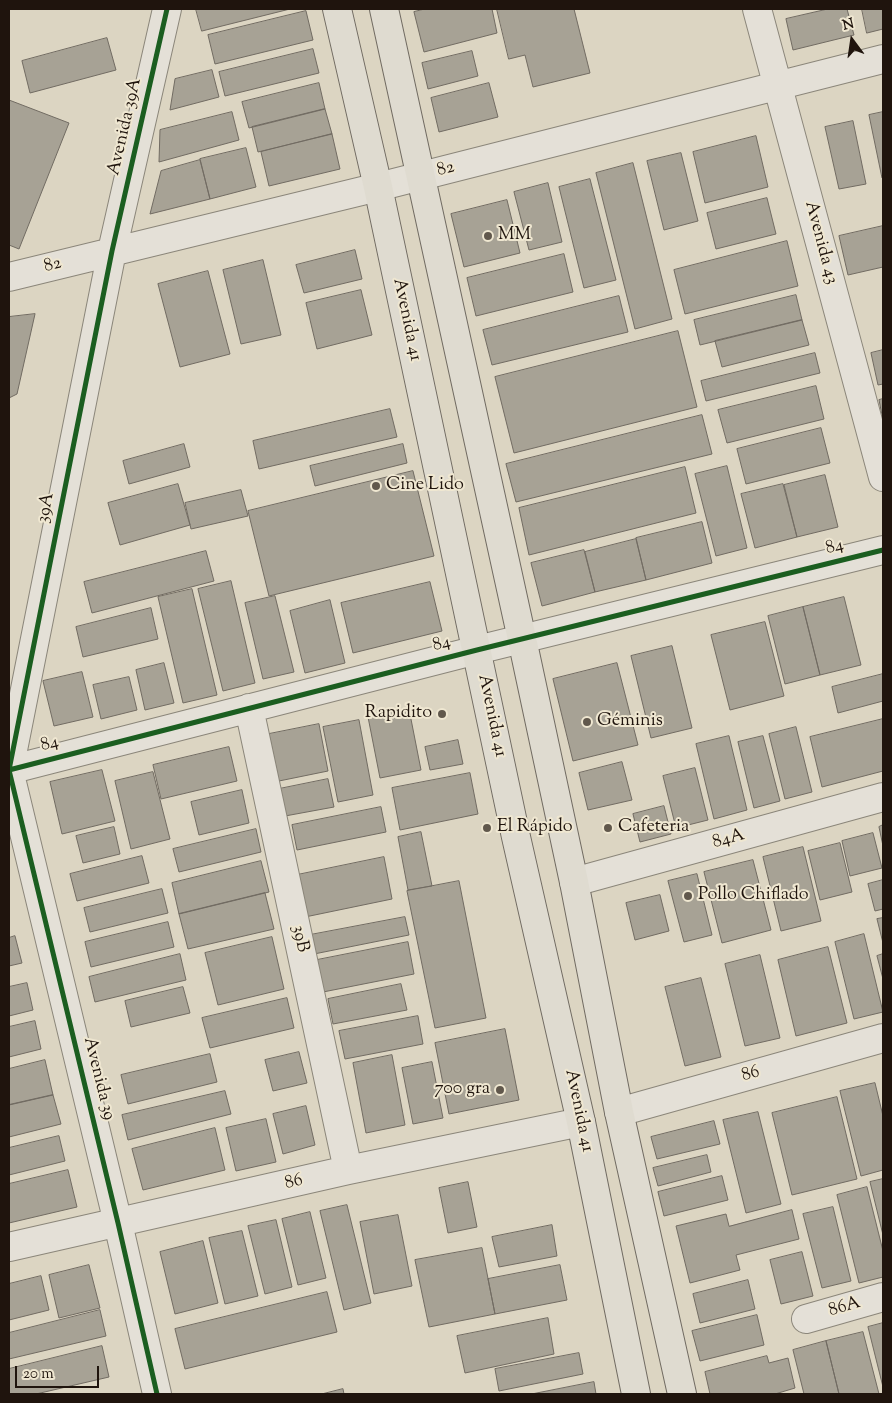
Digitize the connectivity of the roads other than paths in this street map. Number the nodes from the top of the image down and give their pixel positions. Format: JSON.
{"nodes":[{"id":1,"x":167,"y":9,"type":"edge"},
{"id":2,"x":337,"y":9,"type":"edge"},
{"id":3,"x":384,"y":9,"type":"edge"},
{"id":4,"x":757,"y":9,"type":"edge"},
{"id":5,"x":883,"y":59,"type":"edge"},
{"id":6,"x":777,"y":85,"type":"junction"},
{"id":7,"x":421,"y":176,"type":"junction"},
{"id":8,"x":378,"y":187,"type":"junction"},
{"id":9,"x":112,"y":252,"type":"junction"},
{"id":10,"x":9,"y":277,"type":"edge"},
{"id":11,"x":883,"y":477,"type":"edge"},
{"id":12,"x":883,"y":550,"type":"edge"},
{"id":13,"x":522,"y":639,"type":"junction"},
{"id":14,"x":477,"y":650,"type":"junction"},
{"id":15,"x":249,"y":708,"type":"junction"},
{"id":16,"x":9,"y":770,"type":"edge"},
{"id":17,"x":883,"y":797,"type":"edge"},
{"id":18,"x":574,"y":882,"type":"junction"},
{"id":19,"x":883,"y":1038,"type":"edge"},
{"id":20,"x":619,"y":1112,"type":"junction"},
{"id":21,"x":580,"y":1122,"type":"junction"},
{"id":22,"x":348,"y":1170,"type":"junction"},
{"id":23,"x":118,"y":1223,"type":"junction"},
{"id":24,"x":9,"y":1247,"type":"edge"},
{"id":25,"x":883,"y":1297,"type":"edge"},
{"id":26,"x":806,"y":1318,"type":"dead end"},
{"id":27,"x":157,"y":1394,"type":"edge"},
{"id":28,"x":636,"y":1394,"type":"edge"},
{"id":29,"x":682,"y":1394,"type":"edge"}],
"edges":[{"from":1,"to":9,"type":"street","name":"Avenida 39A"},
{"from":2,"to":8,"type":"main road","name":"Avenida 41"},
{"from":3,"to":7,"type":"main road"},
{"from":4,"to":6,"type":"street","name":"Avenida 43"},
{"from":5,"to":6,"type":"street","name":"82"},
{"from":6,"to":7,"type":"street","name":"82"},
{"from":6,"to":11,"type":"street","name":"Avenida 43"},
{"from":7,"to":8,"type":"street","name":"82"},
{"from":7,"to":13,"type":"main road"},
{"from":8,"to":9,"type":"street","name":"82"},
{"from":8,"to":14,"type":"main road","name":"Avenida 41"},
{"from":9,"to":10,"type":"street","name":"82"},
{"from":9,"to":16,"type":"street","name":"39A"},
{"from":12,"to":13,"type":"street","name":"84"},
{"from":13,"to":14,"type":"street","name":"84"},
{"from":13,"to":18,"type":"main road"},
{"from":14,"to":15,"type":"street","name":"84"},
{"from":14,"to":21,"type":"main road","name":"Avenida 41"},
{"from":15,"to":16,"type":"street","name":"84"},
{"from":15,"to":22,"type":"street","name":"39B"},
{"from":16,"to":23,"type":"street","name":"Avenida 39"},
{"from":17,"to":18,"type":"street","name":"84A"},
{"from":18,"to":20,"type":"main road"},
{"from":19,"to":20,"type":"street","name":"86"},
{"from":20,"to":29,"type":"main road"},
{"from":21,"to":22,"type":"street","name":"86"},
{"from":21,"to":28,"type":"main road","name":"Avenida 41"},
{"from":22,"to":23,"type":"street","name":"86"},
{"from":23,"to":24,"type":"street","name":"86"},
{"from":23,"to":27,"type":"street","name":"Avenida 39"},
{"from":25,"to":26,"type":"street","name":"86A"}]}
